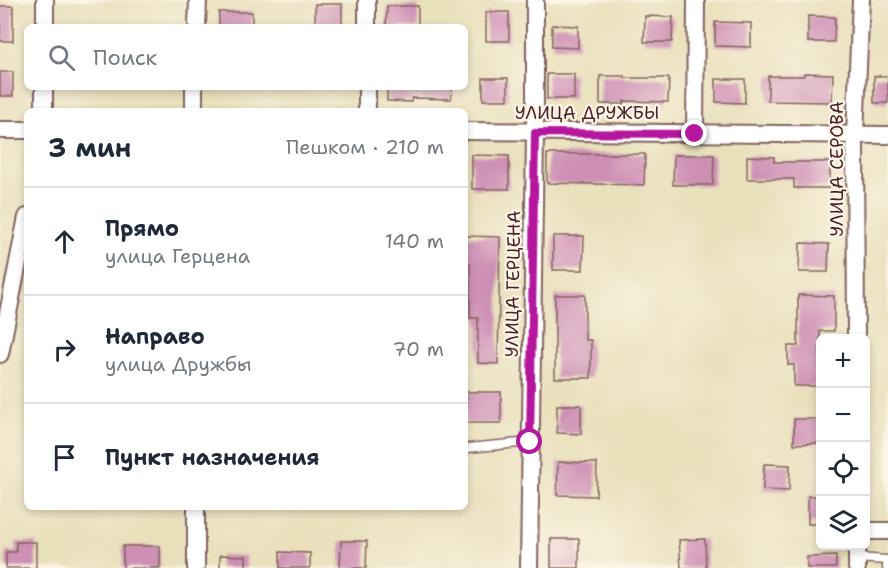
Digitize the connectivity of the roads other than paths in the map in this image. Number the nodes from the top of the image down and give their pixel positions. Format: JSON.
{"nodes":[{"id":1,"x":45,"y":0,"type":"edge"},
{"id":2,"x":198,"y":0,"type":"edge"},
{"id":3,"x":367,"y":0,"type":"edge"},
{"id":4,"x":535,"y":0,"type":"edge"},
{"id":5,"x":696,"y":0,"type":"edge"},
{"id":6,"x":861,"y":0,"type":"edge"},
{"id":7,"x":45,"y":24,"type":"edge"},
{"id":8,"x":197,"y":24,"type":"edge"},
{"id":9,"x":367,"y":24,"type":"edge"},
{"id":10,"x":44,"y":90,"type":"edge"},
{"id":11,"x":194,"y":90,"type":"edge"},
{"id":12,"x":367,"y":90,"type":"edge"},
{"id":13,"x":44,"y":108,"type":"edge"},
{"id":14,"x":194,"y":108,"type":"edge"},
{"id":15,"x":367,"y":108,"type":"edge"},
{"id":16,"x":0,"y":130,"type":"edge"},
{"id":17,"x":24,"y":130,"type":"edge"},
{"id":18,"x":468,"y":131,"type":"edge"},
{"id":19,"x":535,"y":133,"type":"junction"},
{"id":20,"x":695,"y":134,"type":"junction"},
{"id":21,"x":855,"y":135,"type":"junction"},
{"id":22,"x":888,"y":135,"type":"edge"},
{"id":23,"x":24,"y":232,"type":"edge"},
{"id":24,"x":856,"y":334,"type":"edge"},
{"id":25,"x":0,"y":354,"type":"edge"},
{"id":26,"x":530,"y":442,"type":"junction"},
{"id":27,"x":468,"y":448,"type":"edge"},
{"id":28,"x":195,"y":510,"type":"edge"},
{"id":29,"x":870,"y":531,"type":"edge"},
{"id":30,"x":888,"y":531,"type":"edge"},
{"id":31,"x":857,"y":557,"type":"edge"},
{"id":32,"x":196,"y":568,"type":"edge"},
{"id":33,"x":529,"y":568,"type":"edge"},
{"id":34,"x":887,"y":568,"type":"edge"}],
"edges":[{"from":1,"to":7,"type":"street"},
{"from":2,"to":8,"type":"street"},
{"from":3,"to":9,"type":"street"},
{"from":4,"to":19,"type":"street","name":"УЛИЦА ГЕРЦЕНА"},
{"from":5,"to":20,"type":"street"},
{"from":6,"to":21,"type":"street","name":"УЛИЦА СЕРОВА"},
{"from":10,"to":13,"type":"street"},
{"from":11,"to":14,"type":"street"},
{"from":12,"to":15,"type":"street"},
{"from":16,"to":17,"type":"street"},
{"from":18,"to":19,"type":"street","name":"УЛИЦА ДРУЖБЫ"},
{"from":19,"to":20,"type":"street","name":"УЛИЦА ДРУЖБЫ"},
{"from":19,"to":26,"type":"street","name":"УЛИЦА ГЕРЦЕНА"},
{"from":20,"to":21,"type":"street","name":"УЛИЦА ДРУЖБЫ"},
{"from":21,"to":22,"type":"street","name":"УЛИЦА ДРУЖБЫ"},
{"from":21,"to":24,"type":"street","name":"УЛИЦА СЕРОВА"},
{"from":23,"to":25,"type":"street"},
{"from":26,"to":27,"type":"lane"},
{"from":26,"to":33,"type":"street","name":"УЛИЦА ГЕРЦЕНА"},
{"from":28,"to":32,"type":"street"},
{"from":29,"to":30,"type":"street"},
{"from":31,"to":34,"type":"lane"}]}
